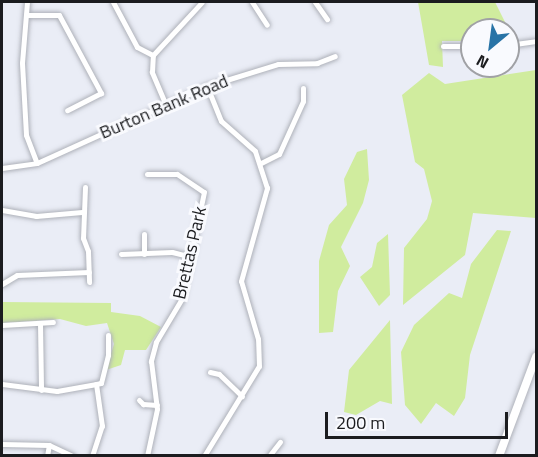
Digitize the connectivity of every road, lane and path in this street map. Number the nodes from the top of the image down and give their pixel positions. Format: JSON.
{"nodes":[{"id":1,"x":27,"y":2,"type":"edge"},
{"id":2,"x":113,"y":2,"type":"edge"},
{"id":3,"x":202,"y":2,"type":"edge"},
{"id":4,"x":252,"y":2,"type":"edge"},
{"id":5,"x":315,"y":2,"type":"edge"},
{"id":6,"x":28,"y":15,"type":"junction"},
{"id":7,"x":327,"y":20,"type":"dead end"},
{"id":8,"x":267,"y":25,"type":"dead end"},
{"id":9,"x":537,"y":41,"type":"edge"},
{"id":10,"x":520,"y":43,"type":"edge"},
{"id":11,"x":443,"y":46,"type":"dead end"},
{"id":12,"x":460,"y":46,"type":"edge"},
{"id":13,"x":327,"y":52,"type":"dead end"},
{"id":14,"x":153,"y":55,"type":"junction"},
{"id":15,"x":207,"y":86,"type":"junction"},
{"id":16,"x":301,"y":92,"type":"dead end"},
{"id":17,"x":165,"y":103,"type":"junction"},
{"id":18,"x":67,"y":110,"type":"dead end"},
{"id":19,"x":261,"y":163,"type":"junction"},
{"id":20,"x":37,"y":164,"type":"junction"},
{"id":21,"x":2,"y":168,"type":"edge"},
{"id":22,"x":147,"y":174,"type":"dead end"},
{"id":23,"x":85,"y":187,"type":"dead end"},
{"id":24,"x":2,"y":210,"type":"edge"},
{"id":25,"x":82,"y":212,"type":"junction"},
{"id":26,"x":144,"y":234,"type":"dead end"},
{"id":27,"x":121,"y":254,"type":"dead end"},
{"id":28,"x":144,"y":254,"type":"junction"},
{"id":29,"x":189,"y":256,"type":"junction"},
{"id":30,"x":89,"y":272,"type":"junction"},
{"id":31,"x":89,"y":282,"type":"dead end"},
{"id":32,"x":2,"y":284,"type":"edge"},
{"id":33,"x":53,"y":322,"type":"dead end"},
{"id":34,"x":40,"y":323,"type":"junction"},
{"id":35,"x":2,"y":325,"type":"edge"},
{"id":36,"x":108,"y":335,"type":"dead end"},
{"id":37,"x":537,"y":357,"type":"edge"},
{"id":38,"x":210,"y":372,"type":"dead end"},
{"id":39,"x":2,"y":384,"type":"edge"},
{"id":40,"x":96,"y":384,"type":"junction"},
{"id":41,"x":40,"y":390,"type":"junction"},
{"id":42,"x":242,"y":396,"type":"junction"},
{"id":43,"x":139,"y":400,"type":"dead end"},
{"id":44,"x":157,"y":405,"type":"junction"},
{"id":45,"x":280,"y":442,"type":"dead end"},
{"id":46,"x":2,"y":444,"type":"edge"},
{"id":47,"x":49,"y":445,"type":"junction"},
{"id":48,"x":47,"y":456,"type":"edge"},
{"id":49,"x":73,"y":456,"type":"edge"},
{"id":50,"x":92,"y":456,"type":"edge"},
{"id":51,"x":147,"y":456,"type":"edge"},
{"id":52,"x":204,"y":456,"type":"edge"},
{"id":53,"x":269,"y":456,"type":"edge"},
{"id":54,"x":499,"y":456,"type":"edge"}],
"edges":[{"from":1,"to":6,"type":"street"},
{"from":2,"to":14,"type":"street"},
{"from":3,"to":14,"type":"street"},
{"from":4,"to":8,"type":"street"},
{"from":5,"to":7,"type":"street"},
{"from":6,"to":18,"type":"street"},
{"from":6,"to":20,"type":"street"},
{"from":9,"to":10,"type":"street"},
{"from":11,"to":12,"type":"street"},
{"from":13,"to":15,"type":"street","name":"Burton Bank Road"},
{"from":14,"to":17,"type":"street"},
{"from":15,"to":17,"type":"street","name":"Burton Bank Road"},
{"from":15,"to":19,"type":"street"},
{"from":16,"to":19,"type":"street"},
{"from":17,"to":20,"type":"street","name":"Burton Bank Road"},
{"from":19,"to":42,"type":"street"},
{"from":20,"to":21,"type":"street","name":"Burton Bank Road"},
{"from":22,"to":29,"type":"street","name":"Brettas Park"},
{"from":23,"to":25,"type":"street"},
{"from":24,"to":25,"type":"street"},
{"from":25,"to":30,"type":"street"},
{"from":26,"to":28,"type":"street"},
{"from":27,"to":28,"type":"street"},
{"from":28,"to":29,"type":"street"},
{"from":29,"to":44,"type":"street","name":"Brettas Park"},
{"from":30,"to":31,"type":"street"},
{"from":30,"to":32,"type":"street"},
{"from":33,"to":34,"type":"street"},
{"from":34,"to":35,"type":"street"},
{"from":34,"to":41,"type":"street"},
{"from":36,"to":40,"type":"street"},
{"from":37,"to":54,"type":"main road"},
{"from":38,"to":42,"type":"street"},
{"from":39,"to":41,"type":"street"},
{"from":40,"to":41,"type":"street"},
{"from":40,"to":50,"type":"street"},
{"from":42,"to":52,"type":"street"},
{"from":43,"to":44,"type":"street"},
{"from":44,"to":51,"type":"street","name":"Brettas Park"},
{"from":45,"to":53,"type":"street"},
{"from":46,"to":47,"type":"street"},
{"from":47,"to":48,"type":"street"},
{"from":47,"to":49,"type":"street"}]}
